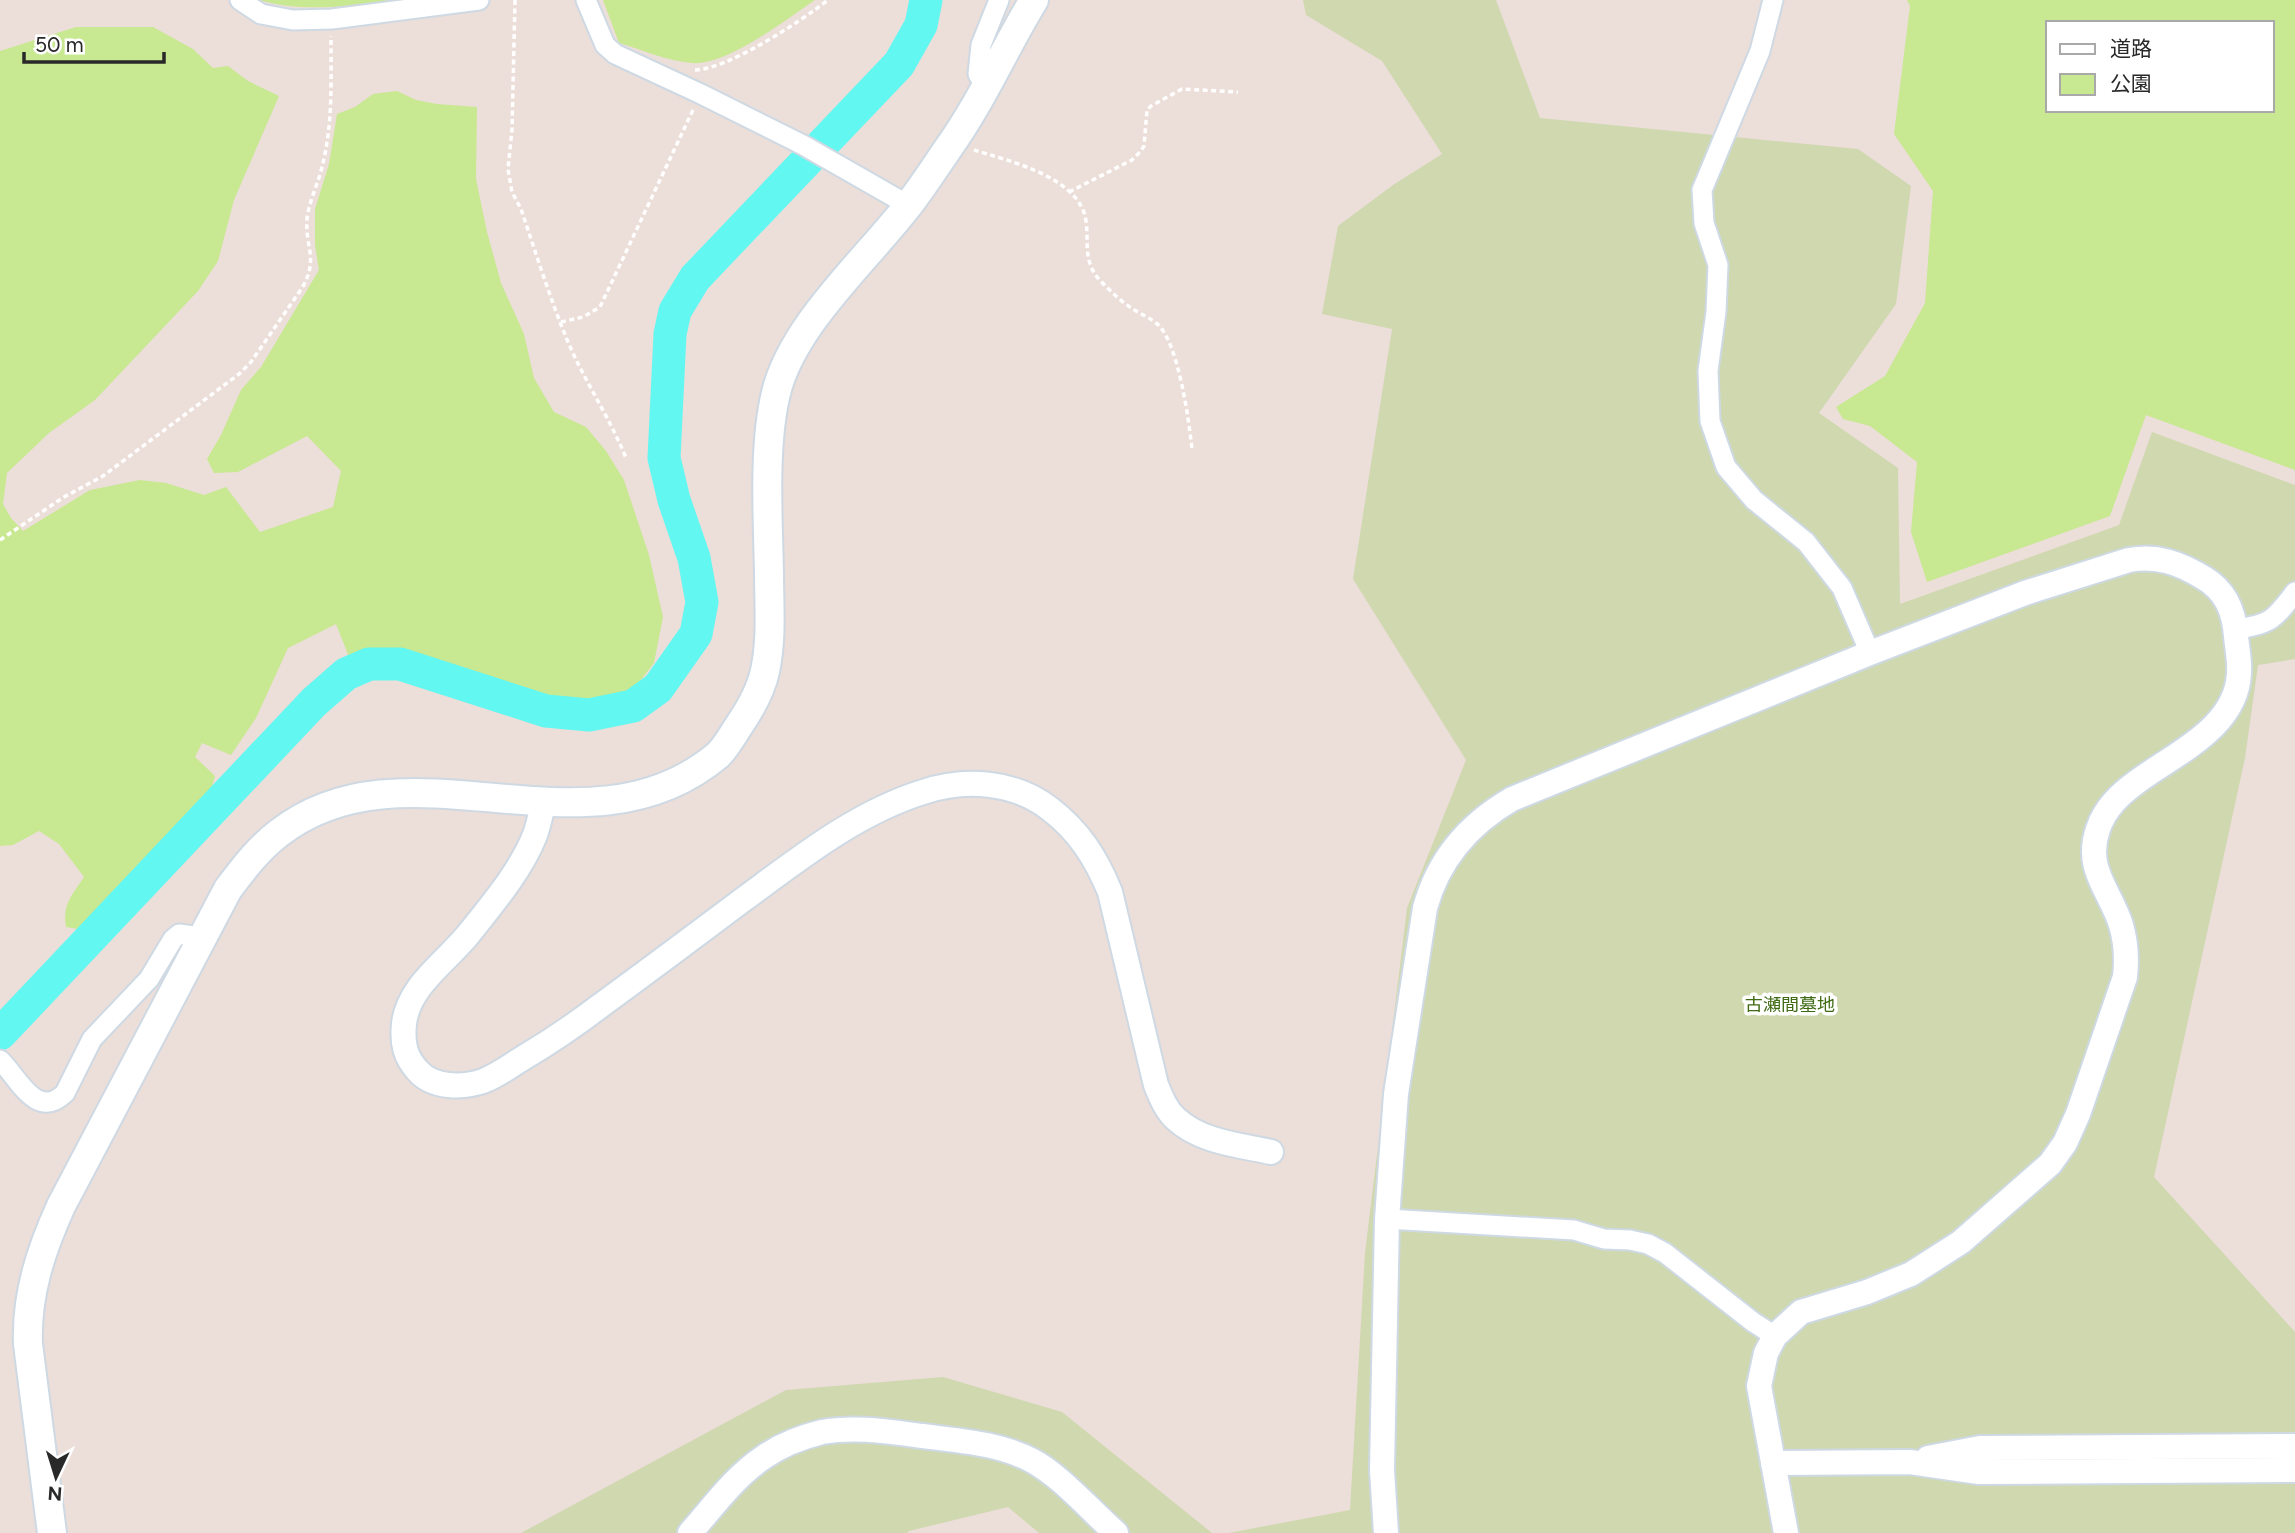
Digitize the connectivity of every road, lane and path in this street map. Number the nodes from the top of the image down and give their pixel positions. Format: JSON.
{"nodes":[{"id":1,"x":240,"y":0,"type":"edge"},
{"id":2,"x":480,"y":0,"type":"edge"},
{"id":3,"x":515,"y":0,"type":"edge"},
{"id":4,"x":586,"y":0,"type":"edge"},
{"id":5,"x":828,"y":0,"type":"edge"},
{"id":6,"x":999,"y":0,"type":"edge"},
{"id":7,"x":1034,"y":0,"type":"edge"},
{"id":8,"x":1773,"y":0,"type":"edge"},
{"id":9,"x":331,"y":19,"type":"junction"},
{"id":10,"x":663,"y":76,"type":"junction"},
{"id":11,"x":986,"y":88,"type":"junction"},
{"id":12,"x":1238,"y":92,"type":"dead end"},
{"id":13,"x":701,"y":94,"type":"junction"},
{"id":14,"x":954,"y":140,"type":"junction"},
{"id":15,"x":1069,"y":192,"type":"junction"},
{"id":16,"x":908,"y":205,"type":"junction"},
{"id":17,"x":561,"y":322,"type":"junction"},
{"id":18,"x":1192,"y":449,"type":"dead end"},
{"id":19,"x":626,"y":458,"type":"dead end"},
{"id":20,"x":0,"y":540,"type":"edge"},
{"id":21,"x":2295,"y":592,"type":"edge"},
{"id":22,"x":2236,"y":629,"type":"junction"},
{"id":23,"x":1870,"y":653,"type":"junction"},
{"id":24,"x":544,"y":801,"type":"junction"},
{"id":25,"x":201,"y":937,"type":"junction"},
{"id":26,"x":0,"y":1060,"type":"edge"},
{"id":27,"x":1271,"y":1152,"type":"dead end"},
{"id":28,"x":1387,"y":1219,"type":"junction"},
{"id":29,"x":1775,"y":1336,"type":"junction"},
{"id":30,"x":2295,"y":1447,"type":"edge"},
{"id":31,"x":1910,"y":1462,"type":"junction"},
{"id":32,"x":1773,"y":1463,"type":"junction"},
{"id":33,"x":2295,"y":1470,"type":"edge"},
{"id":34,"x":52,"y":1533,"type":"edge"},
{"id":35,"x":690,"y":1533,"type":"edge"},
{"id":36,"x":1116,"y":1533,"type":"edge"},
{"id":37,"x":1386,"y":1533,"type":"edge"},
{"id":38,"x":1786,"y":1533,"type":"edge"}],
"edges":[{"from":1,"to":9,"type":"street"},
{"from":2,"to":9,"type":"street"},
{"from":3,"to":17,"type":"path"},
{"from":4,"to":10,"type":"street"},
{"from":5,"to":10,"type":"path"},
{"from":6,"to":11,"type":"street"},
{"from":7,"to":11,"type":"main road"},
{"from":8,"to":23,"type":"street"},
{"from":9,"to":20,"type":"path"},
{"from":10,"to":13,"type":"street"},
{"from":11,"to":14,"type":"main road"},
{"from":12,"to":15,"type":"path"},
{"from":13,"to":16,"type":"street"},
{"from":13,"to":17,"type":"path"},
{"from":14,"to":15,"type":"path"},
{"from":14,"to":16,"type":"main road"},
{"from":15,"to":18,"type":"path"},
{"from":16,"to":24,"type":"main road"},
{"from":17,"to":19,"type":"path"},
{"from":21,"to":22,"type":"street"},
{"from":22,"to":23,"type":"street"},
{"from":22,"to":29,"type":"street"},
{"from":23,"to":28,"type":"street"},
{"from":24,"to":25,"type":"main road"},
{"from":24,"to":27,"type":"street"},
{"from":25,"to":26,"type":"street"},
{"from":25,"to":34,"type":"main road"},
{"from":28,"to":29,"type":"street"},
{"from":28,"to":37,"type":"street"},
{"from":29,"to":32,"type":"street"},
{"from":30,"to":31,"type":"street"},
{"from":31,"to":32,"type":"street"},
{"from":31,"to":33,"type":"street"},
{"from":32,"to":38,"type":"street"},
{"from":35,"to":36,"type":"street"}]}
